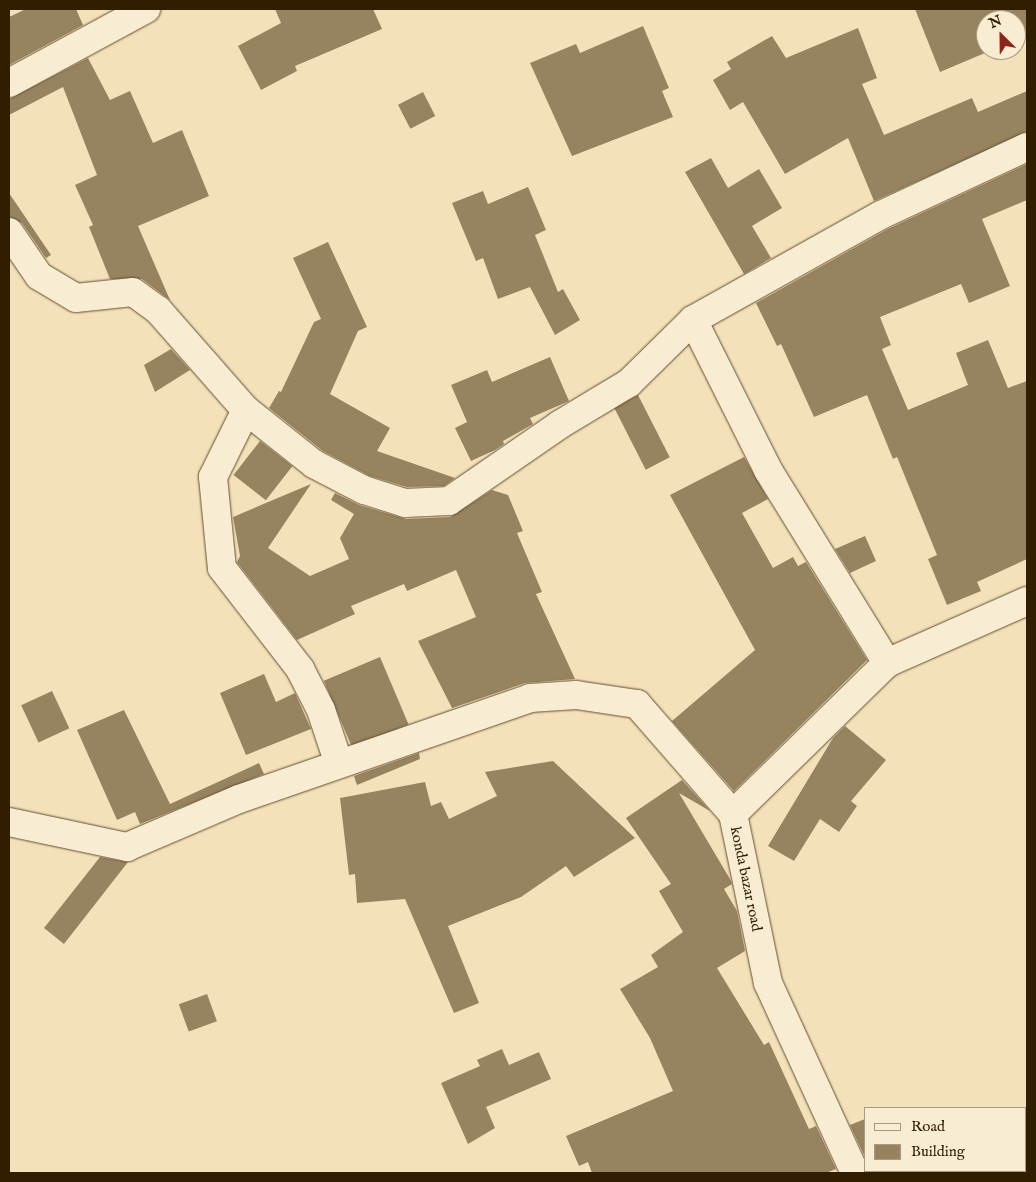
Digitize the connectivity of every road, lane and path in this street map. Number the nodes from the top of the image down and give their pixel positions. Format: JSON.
{"nodes":[{"id":1,"x":146,"y":9,"type":"edge"},
{"id":2,"x":9,"y":83,"type":"edge"},
{"id":3,"x":1027,"y":146,"type":"edge"},
{"id":4,"x":9,"y":232,"type":"edge"},
{"id":5,"x":693,"y":320,"type":"junction"},
{"id":6,"x":246,"y":410,"type":"junction"},
{"id":7,"x":1027,"y":602,"type":"edge"},
{"id":8,"x":887,"y":663,"type":"junction"},
{"id":9,"x":339,"y":764,"type":"junction"},
{"id":10,"x":733,"y":814,"type":"junction"},
{"id":11,"x":9,"y":822,"type":"edge"},
{"id":12,"x":855,"y":1173,"type":"edge"}],
"edges":[{"from":1,"to":2,"type":"street"},
{"from":3,"to":5,"type":"street"},
{"from":4,"to":6,"type":"street"},
{"from":5,"to":6,"type":"street"},
{"from":5,"to":8,"type":"street"},
{"from":6,"to":9,"type":"street"},
{"from":7,"to":8,"type":"street","name":"konda bazar road"},
{"from":8,"to":10,"type":"street","name":"konda bazar road"},
{"from":9,"to":10,"type":"street"},
{"from":9,"to":11,"type":"street"},
{"from":10,"to":12,"type":"street","name":"konda bazar road"}]}
